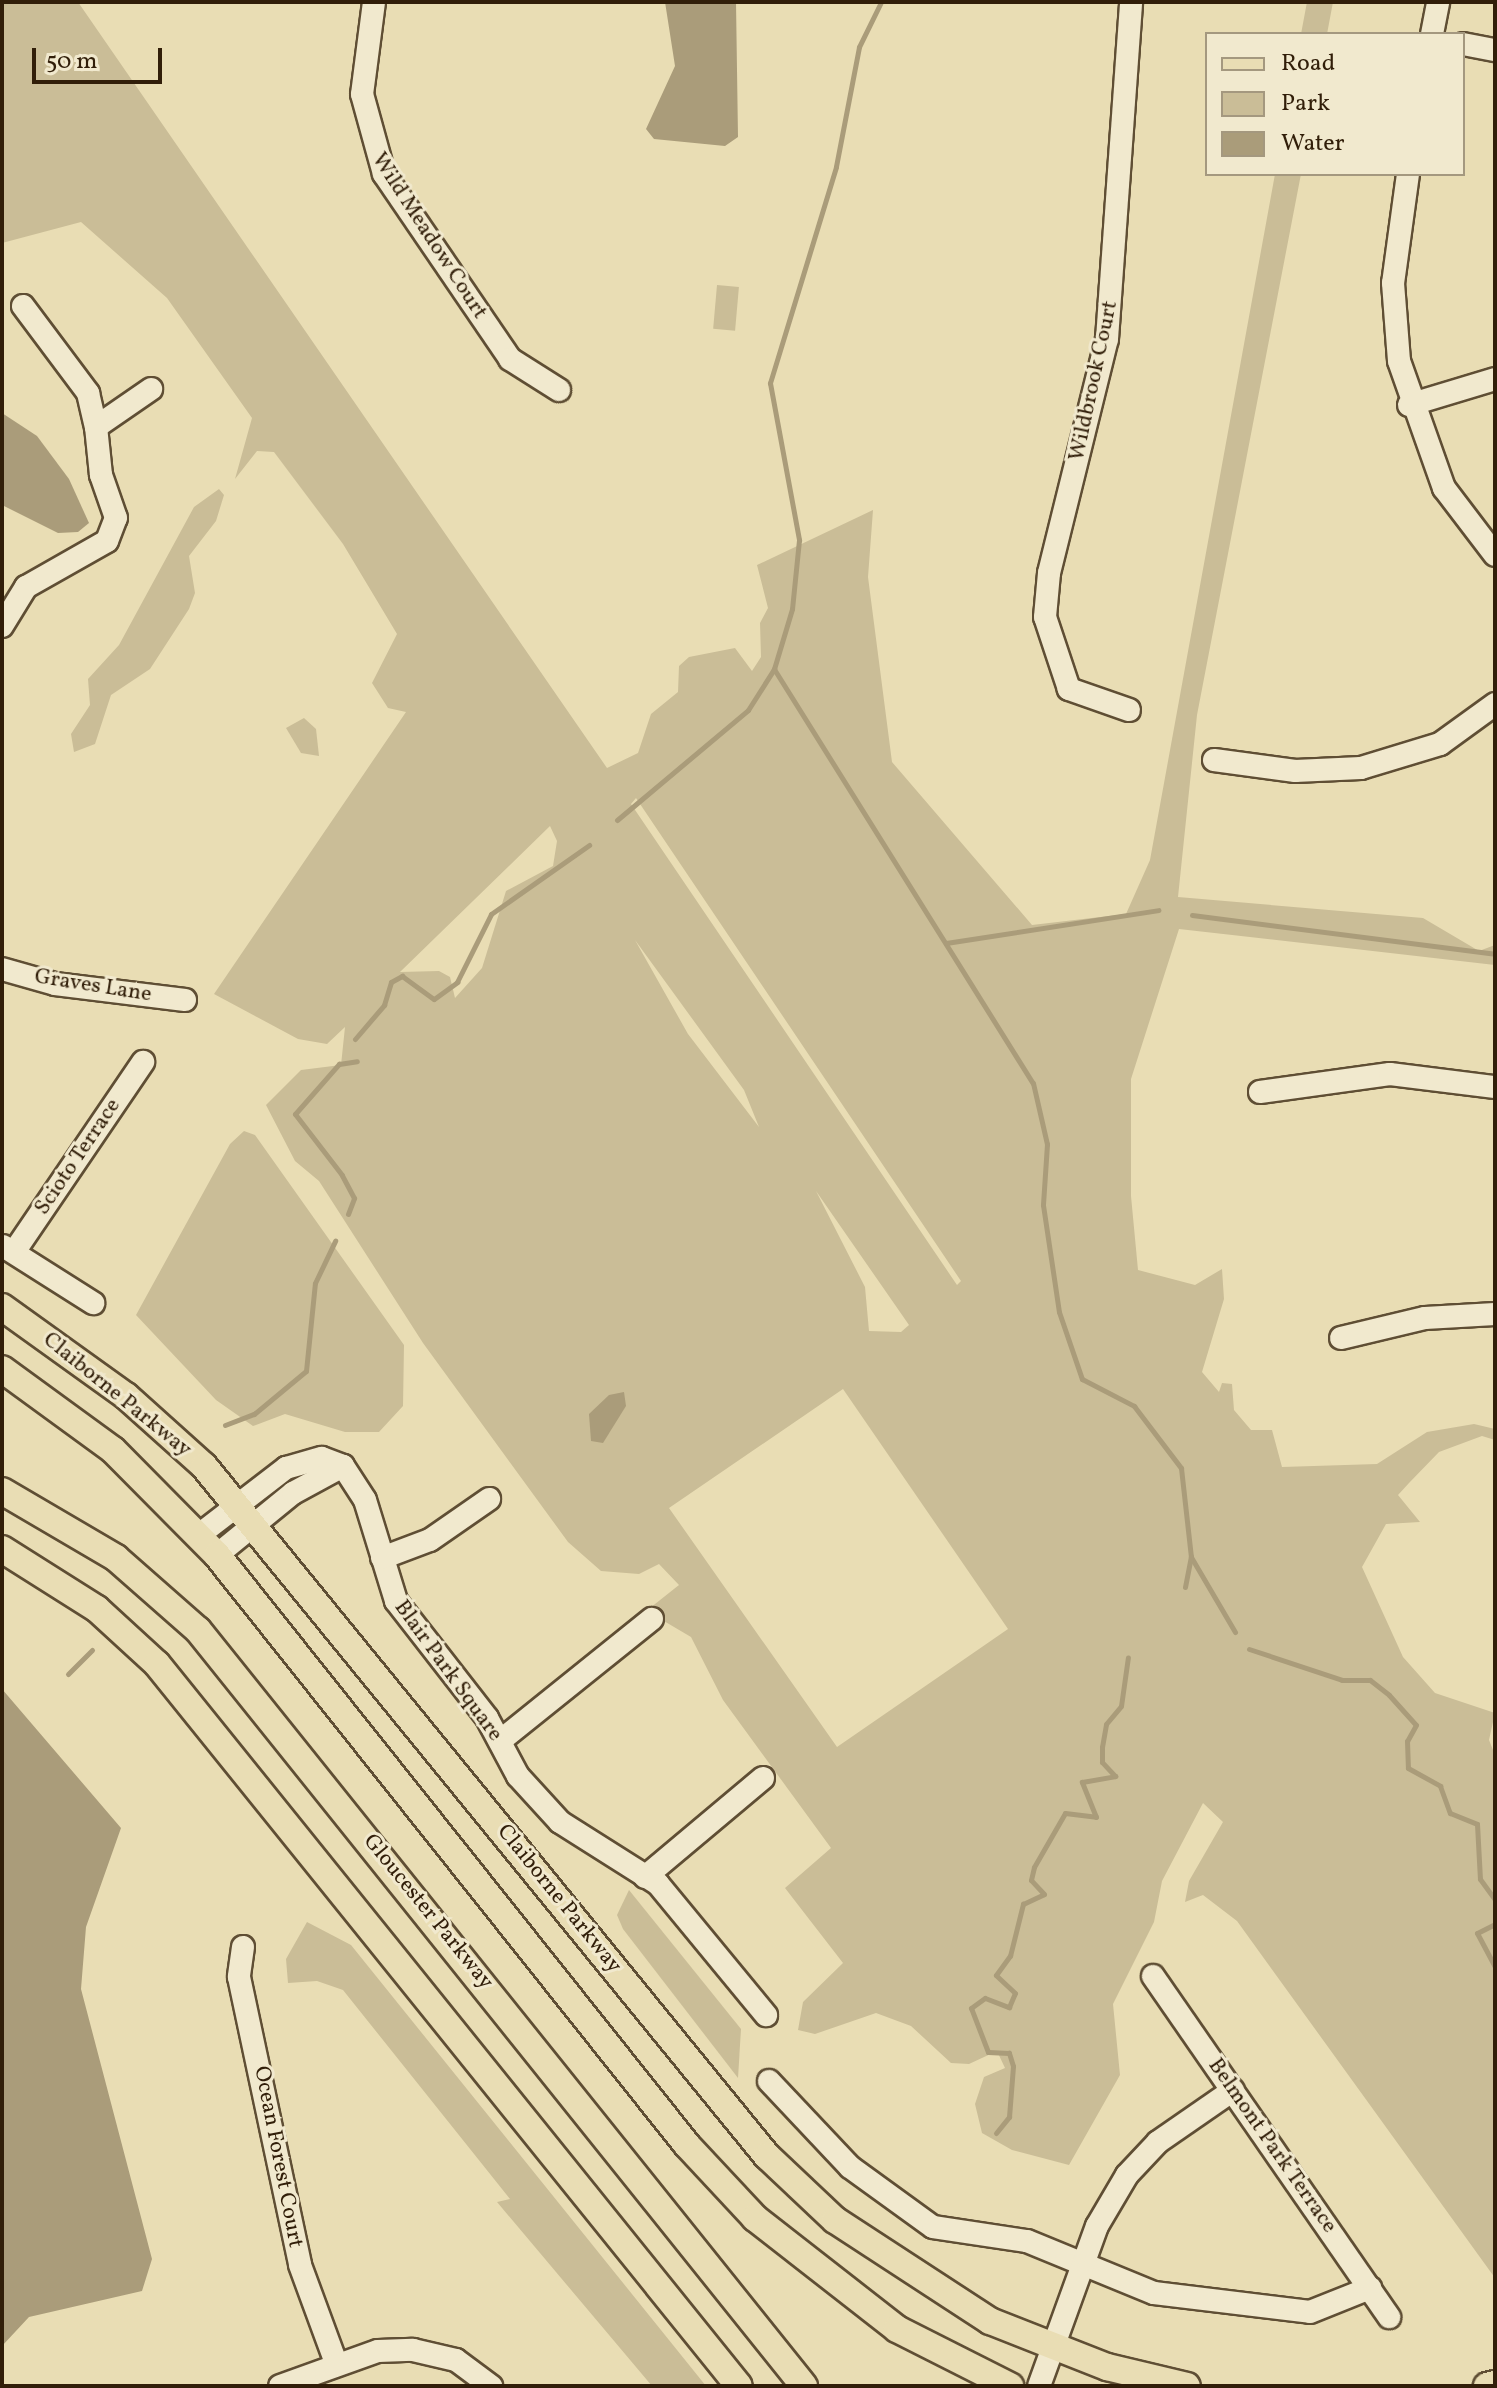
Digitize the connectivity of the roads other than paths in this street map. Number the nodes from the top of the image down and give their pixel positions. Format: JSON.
{"nodes":[{"id":1,"x":374,"y":2,"type":"edge"},
{"id":2,"x":1131,"y":2,"type":"edge"},
{"id":3,"x":1438,"y":2,"type":"edge"},
{"id":4,"x":1432,"y":32,"type":"edge"},
{"id":5,"x":1465,"y":44,"type":"edge"},
{"id":6,"x":1495,"y":50,"type":"edge"},
{"id":7,"x":1408,"y":176,"type":"edge"},
{"id":8,"x":23,"y":306,"type":"dead end"},
{"id":9,"x":1495,"y":379,"type":"edge"},
{"id":10,"x":151,"y":389,"type":"dead end"},
{"id":11,"x":559,"y":390,"type":"dead end"},
{"id":12,"x":1409,"y":405,"type":"junction"},
{"id":13,"x":96,"y":427,"type":"junction"},
{"id":14,"x":1495,"y":555,"type":"edge"},
{"id":15,"x":2,"y":626,"type":"edge"},
{"id":16,"x":1495,"y":704,"type":"edge"},
{"id":17,"x":1129,"y":710,"type":"dead end"},
{"id":18,"x":1214,"y":760,"type":"dead end"},
{"id":19,"x":2,"y":969,"type":"edge"},
{"id":20,"x":185,"y":1000,"type":"dead end"},
{"id":21,"x":143,"y":1062,"type":"dead end"},
{"id":22,"x":1495,"y":1087,"type":"edge"},
{"id":23,"x":1260,"y":1092,"type":"dead end"},
{"id":24,"x":8,"y":1249,"type":"edge"},
{"id":25,"x":93,"y":1303,"type":"dead end"},
{"id":26,"x":2,"y":1307,"type":"edge"},
{"id":27,"x":1495,"y":1314,"type":"edge"},
{"id":28,"x":1341,"y":1338,"type":"dead end"},
{"id":29,"x":2,"y":1369,"type":"edge"},
{"id":30,"x":2,"y":1491,"type":"edge"},
{"id":31,"x":489,"y":1499,"type":"dead end"},
{"id":32,"x":245,"y":1514,"type":"junction"},
{"id":33,"x":199,"y":1535,"type":"junction"},
{"id":34,"x":2,"y":1549,"type":"edge"},
{"id":35,"x":217,"y":1555,"type":"junction"},
{"id":36,"x":382,"y":1558,"type":"junction"},
{"id":37,"x":652,"y":1619,"type":"dead end"},
{"id":38,"x":500,"y":1741,"type":"junction"},
{"id":39,"x":763,"y":1778,"type":"dead end"},
{"id":40,"x":645,"y":1877,"type":"junction"},
{"id":41,"x":243,"y":1947,"type":"dead end"},
{"id":42,"x":1153,"y":1976,"type":"dead end"},
{"id":43,"x":766,"y":2015,"type":"dead end"},
{"id":44,"x":769,"y":2081,"type":"dead end"},
{"id":45,"x":1233,"y":2090,"type":"junction"},
{"id":46,"x":1084,"y":2260,"type":"junction"},
{"id":47,"x":1370,"y":2288,"type":"junction"},
{"id":48,"x":1389,"y":2317,"type":"dead end"},
{"id":49,"x":1053,"y":2349,"type":"junction"},
{"id":50,"x":336,"y":2363,"type":"junction"},
{"id":51,"x":1495,"y":2384,"type":"edge"},
{"id":52,"x":280,"y":2386,"type":"edge"},
{"id":53,"x":491,"y":2386,"type":"edge"},
{"id":54,"x":739,"y":2386,"type":"edge"},
{"id":55,"x":804,"y":2386,"type":"edge"},
{"id":56,"x":1010,"y":2386,"type":"edge"},
{"id":57,"x":1039,"y":2386,"type":"edge"},
{"id":58,"x":1187,"y":2386,"type":"edge"},
{"id":59,"x":1487,"y":2386,"type":"edge"}],
"edges":[{"from":1,"to":11,"type":"street","name":"Wild Meadow Court"},
{"from":2,"to":17,"type":"street","name":"Wildbrook Court"},
{"from":3,"to":4,"type":"street"},
{"from":5,"to":6,"type":"street"},
{"from":7,"to":12,"type":"street"},
{"from":8,"to":13,"type":"street"},
{"from":9,"to":12,"type":"street"},
{"from":10,"to":13,"type":"street"},
{"from":12,"to":14,"type":"street"},
{"from":13,"to":15,"type":"street"},
{"from":16,"to":18,"type":"street"},
{"from":19,"to":20,"type":"street","name":"Graves Lane"},
{"from":21,"to":24,"type":"street","name":"Scioto Terrace"},
{"from":22,"to":23,"type":"street"},
{"from":24,"to":25,"type":"street"},
{"from":26,"to":32,"type":"main road","name":"Claiborne Parkway"},
{"from":27,"to":28,"type":"street"},
{"from":29,"to":33,"type":"main road","name":"Claiborne Parkway"},
{"from":30,"to":55,"type":"main road","name":"Gloucester Parkway"},
{"from":31,"to":36,"type":"street"},
{"from":32,"to":33,"type":"street","name":"Blair Park Square"},
{"from":32,"to":35,"type":"street","name":"Blair Park Square"},
{"from":32,"to":36,"type":"street","name":"Blair Park Square"},
{"from":32,"to":49,"type":"main road","name":"Claiborne Parkway"},
{"from":33,"to":35,"type":"main road","name":"Claiborne Parkway"},
{"from":34,"to":54,"type":"main road"},
{"from":35,"to":56,"type":"main road","name":"Claiborne Parkway"},
{"from":36,"to":38,"type":"street","name":"Blair Park Square"},
{"from":37,"to":38,"type":"street"},
{"from":38,"to":40,"type":"street","name":"Blair Park Square"},
{"from":39,"to":40,"type":"street"},
{"from":40,"to":43,"type":"street","name":"Blair Park Square"},
{"from":41,"to":50,"type":"street","name":"Ocean Forest Court"},
{"from":42,"to":45,"type":"street","name":"Belmont Park Terrace"},
{"from":44,"to":46,"type":"street"},
{"from":45,"to":46,"type":"street"},
{"from":45,"to":47,"type":"street","name":"Belmont Park Terrace"},
{"from":46,"to":47,"type":"street"},
{"from":46,"to":49,"type":"street"},
{"from":47,"to":48,"type":"street","name":"Belmont Park Terrace"},
{"from":49,"to":57,"type":"street"},
{"from":49,"to":58,"type":"main road","name":"Claiborne Parkway"},
{"from":50,"to":52,"type":"street"},
{"from":50,"to":53,"type":"street"},
{"from":51,"to":59,"type":"main road"}]}
